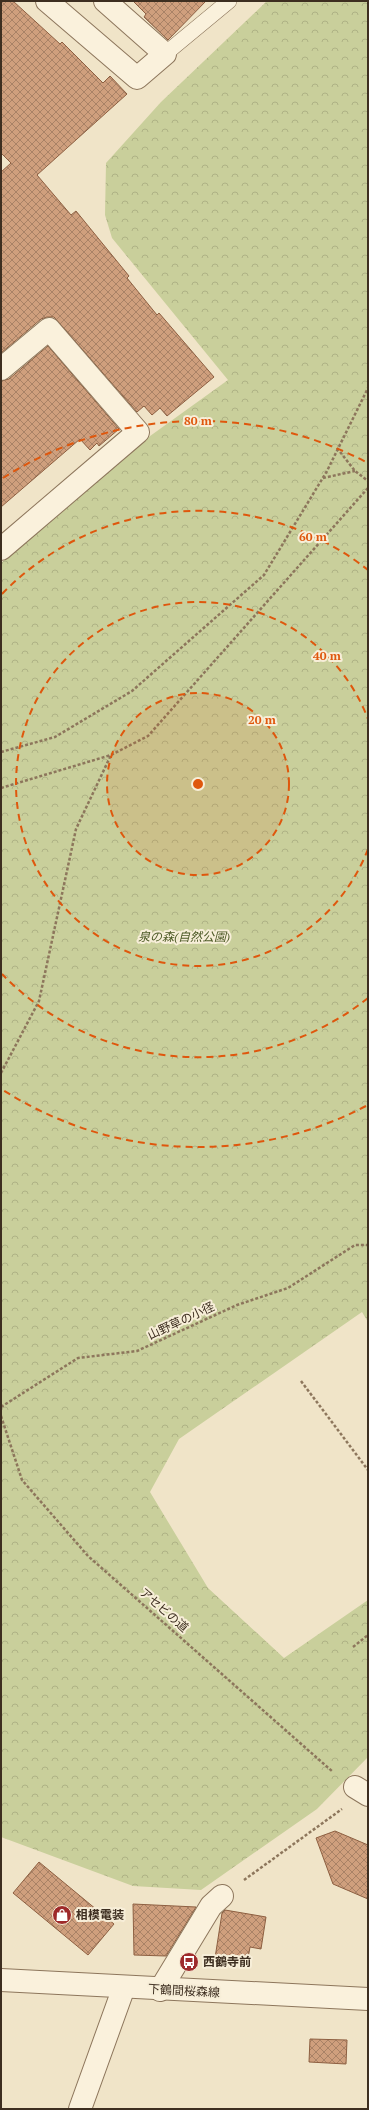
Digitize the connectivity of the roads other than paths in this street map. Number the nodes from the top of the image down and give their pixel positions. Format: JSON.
{"nodes":[{"id":1,"x":47,"y":1,"type":"edge"},
{"id":2,"x":106,"y":1,"type":"edge"},
{"id":3,"x":229,"y":1,"type":"edge"},
{"id":4,"x":166,"y":54,"type":"junction"},
{"id":5,"x":1,"y":369,"type":"edge"},
{"id":6,"x":1,"y":549,"type":"edge"},
{"id":7,"x":222,"y":1896,"type":"road end"},
{"id":8,"x":1,"y":1980,"type":"edge"},
{"id":9,"x":124,"y":1988,"type":"junction"},
{"id":10,"x":160,"y":1990,"type":"junction"},
{"id":11,"x":368,"y":1999,"type":"edge"},
{"id":12,"x":80,"y":2109,"type":"edge"}],
"edges":[{"from":1,"to":4,"type":"street"},
{"from":2,"to":4,"type":"street"},
{"from":3,"to":4,"type":"lane"},
{"from":5,"to":6,"type":"street"},
{"from":7,"to":10,"type":"street"},
{"from":8,"to":9,"type":"street","name":"下鶴間桜森線"},
{"from":9,"to":10,"type":"street","name":"下鶴間桜森線"},
{"from":9,"to":12,"type":"street"},
{"from":10,"to":11,"type":"street","name":"下鶴間桜森線"}]}
